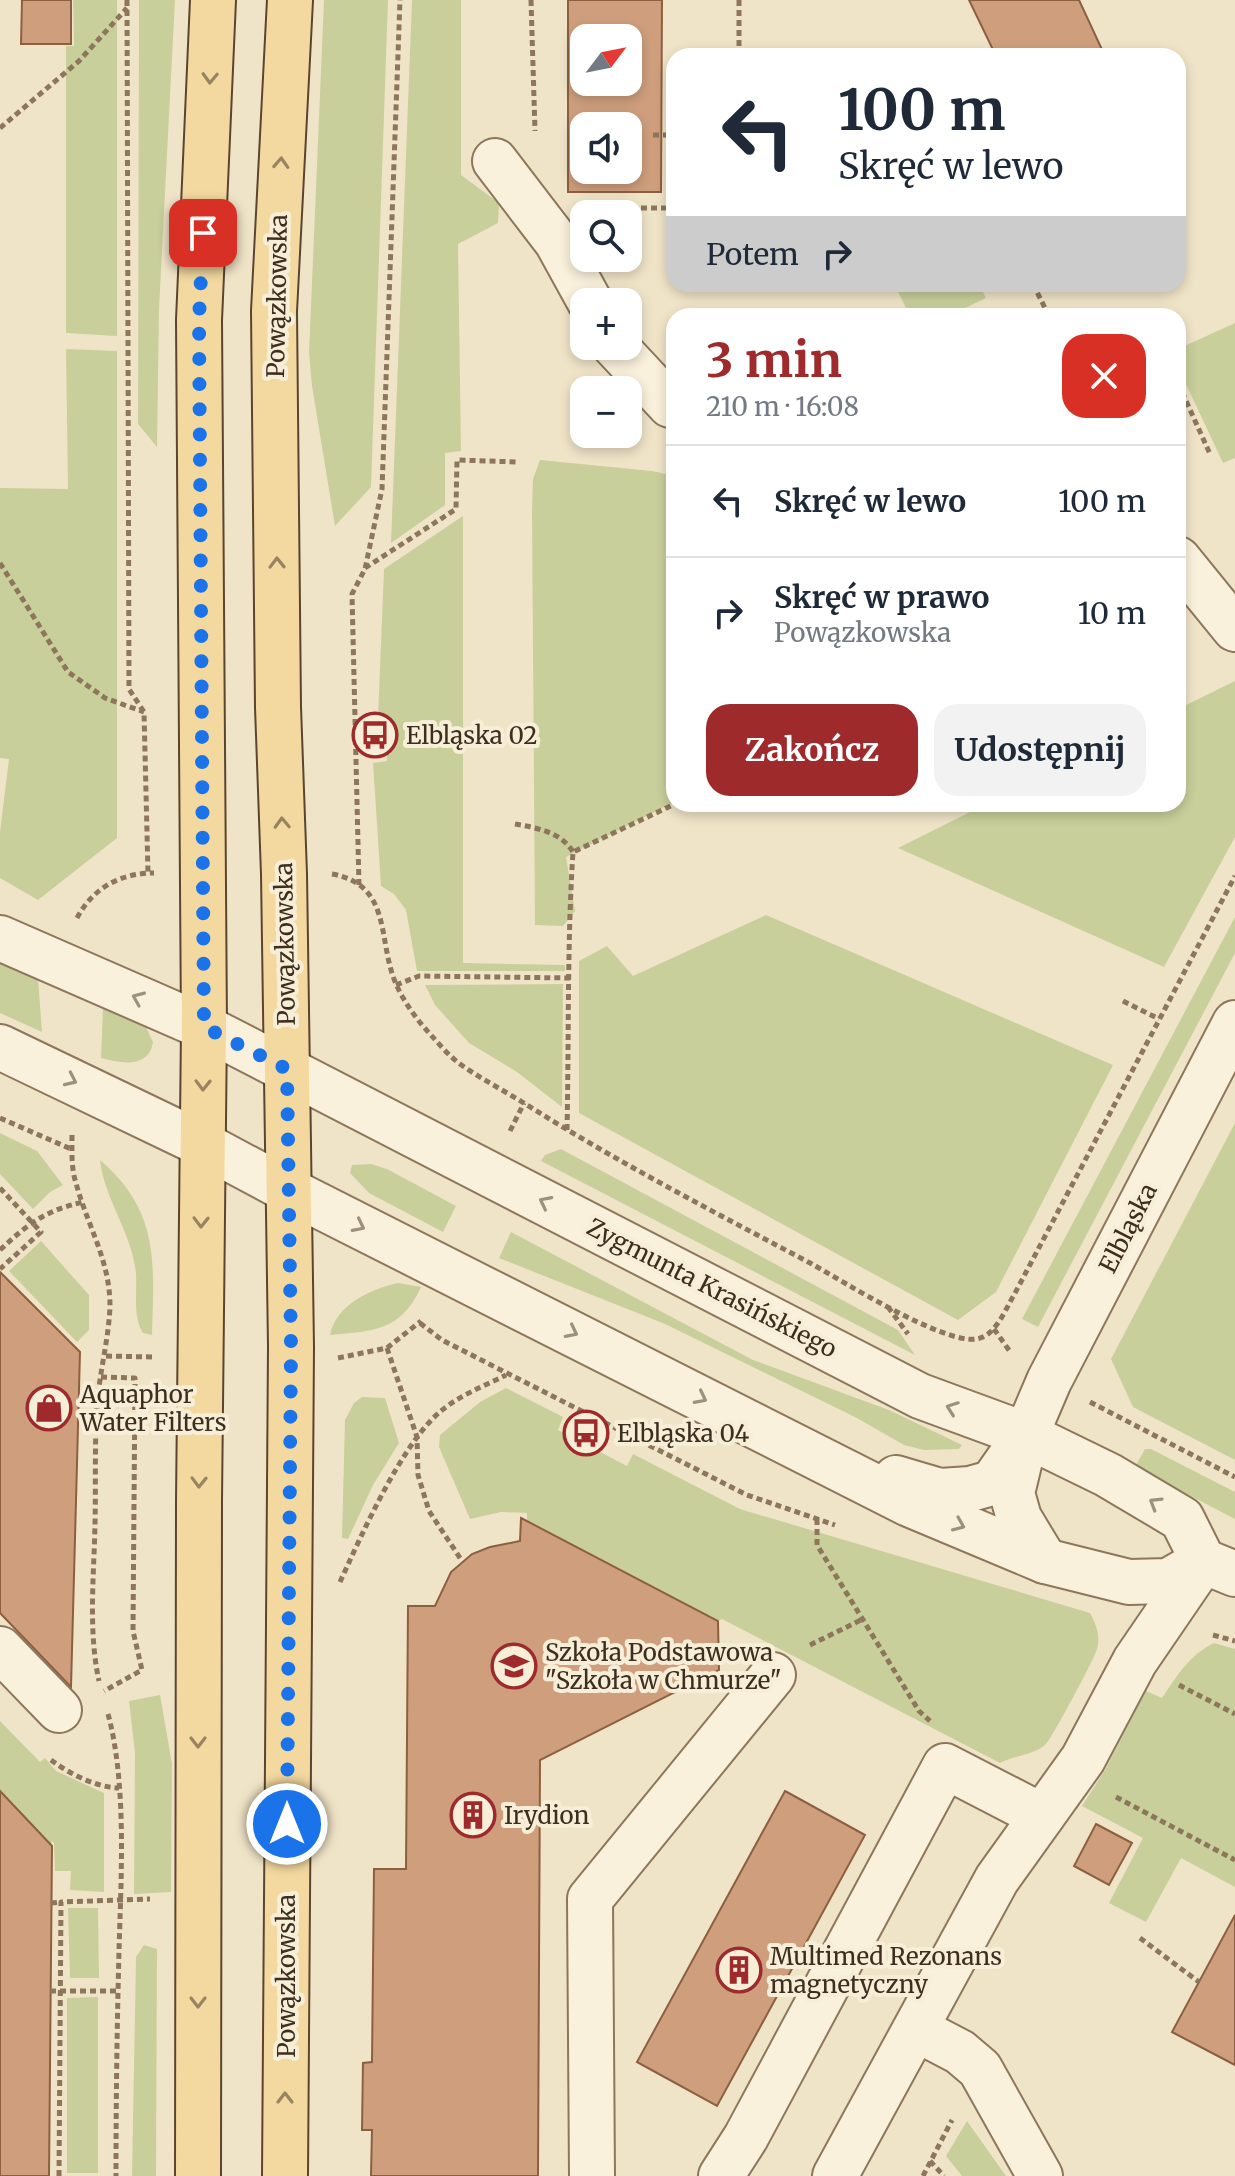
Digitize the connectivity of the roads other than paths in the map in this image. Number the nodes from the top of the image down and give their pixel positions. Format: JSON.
{"nodes":[{"id":1,"x":213,"y":0,"type":"edge"},
{"id":2,"x":290,"y":0,"type":"edge"},
{"id":3,"x":495,"y":161,"type":"dead end"},
{"id":4,"x":582,"y":288,"type":"edge"},
{"id":5,"x":628,"y":360,"type":"edge"},
{"id":6,"x":666,"y":401,"type":"edge"},
{"id":7,"x":1186,"y":569,"type":"edge"},
{"id":8,"x":1235,"y":629,"type":"edge"},
{"id":9,"x":0,"y":938,"type":"edge"},
{"id":10,"x":204,"y":1027,"type":"junction"},
{"id":11,"x":1230,"y":1045,"type":"edge"},
{"id":12,"x":0,"y":1047,"type":"edge"},
{"id":13,"x":287,"y":1069,"type":"junction"},
{"id":14,"x":202,"y":1144,"type":"junction"},
{"id":15,"x":290,"y":1191,"type":"junction"},
{"id":16,"x":764,"y":1430,"type":"junction"},
{"id":17,"x":1026,"y":1435,"type":"junction"},
{"id":18,"x":1045,"y":1561,"type":"junction"},
{"id":19,"x":1219,"y":1567,"type":"edge"},
{"id":20,"x":0,"y":1649,"type":"edge"},
{"id":21,"x":788,"y":1662,"type":"road end"},
{"id":22,"x":86,"y":1699,"type":"road end"},
{"id":23,"x":1042,"y":1816,"type":"junction"},
{"id":24,"x":916,"y":2029,"type":"junction"},
{"id":25,"x":198,"y":2176,"type":"edge"},
{"id":26,"x":285,"y":2176,"type":"edge"},
{"id":27,"x":592,"y":2176,"type":"edge"},
{"id":28,"x":721,"y":2176,"type":"edge"},
{"id":29,"x":835,"y":2176,"type":"edge"},
{"id":30,"x":1040,"y":2176,"type":"edge"}],
"edges":[{"from":1,"to":10,"type":"main road","one_way":true},
{"from":13,"to":2,"type":"main road","name":"Powązkowska","one_way":true},
{"from":3,"to":4,"type":"street"},
{"from":5,"to":6,"type":"street"},
{"from":7,"to":8,"type":"street"},
{"from":10,"to":9,"type":"street","name":"Zygmunta Krasińskiego","one_way":true},
{"from":10,"to":13,"type":"street","name":"Zygmunta Krasińskiego"},
{"from":10,"to":14,"type":"main road","one_way":true},
{"from":11,"to":17,"type":"street","name":"Elbląska"},
{"from":12,"to":14,"type":"street","one_way":true},
{"from":13,"to":15,"type":"main road","name":"Powązkowska"},
{"from":17,"to":13,"type":"street","name":"Zygmunta Krasińskiego","one_way":true},
{"from":14,"to":15,"type":"street"},
{"from":14,"to":25,"type":"main road","one_way":true},
{"from":15,"to":16,"type":"street","one_way":true},
{"from":26,"to":15,"type":"main road","name":"Powązkowska","one_way":true},
{"from":16,"to":17,"type":"street"},
{"from":16,"to":18,"type":"street","one_way":true},
{"from":17,"to":18,"type":"street"},
{"from":19,"to":17,"type":"street","name":"Zygmunta Krasińskiego","one_way":true},
{"from":18,"to":19,"type":"street"},
{"from":19,"to":23,"type":"street"},
{"from":20,"to":22,"type":"street"},
{"from":21,"to":27,"type":"street"},
{"from":23,"to":24,"type":"street"},
{"from":23,"to":28,"type":"street"},
{"from":24,"to":29,"type":"street"},
{"from":24,"to":30,"type":"street"}]}
